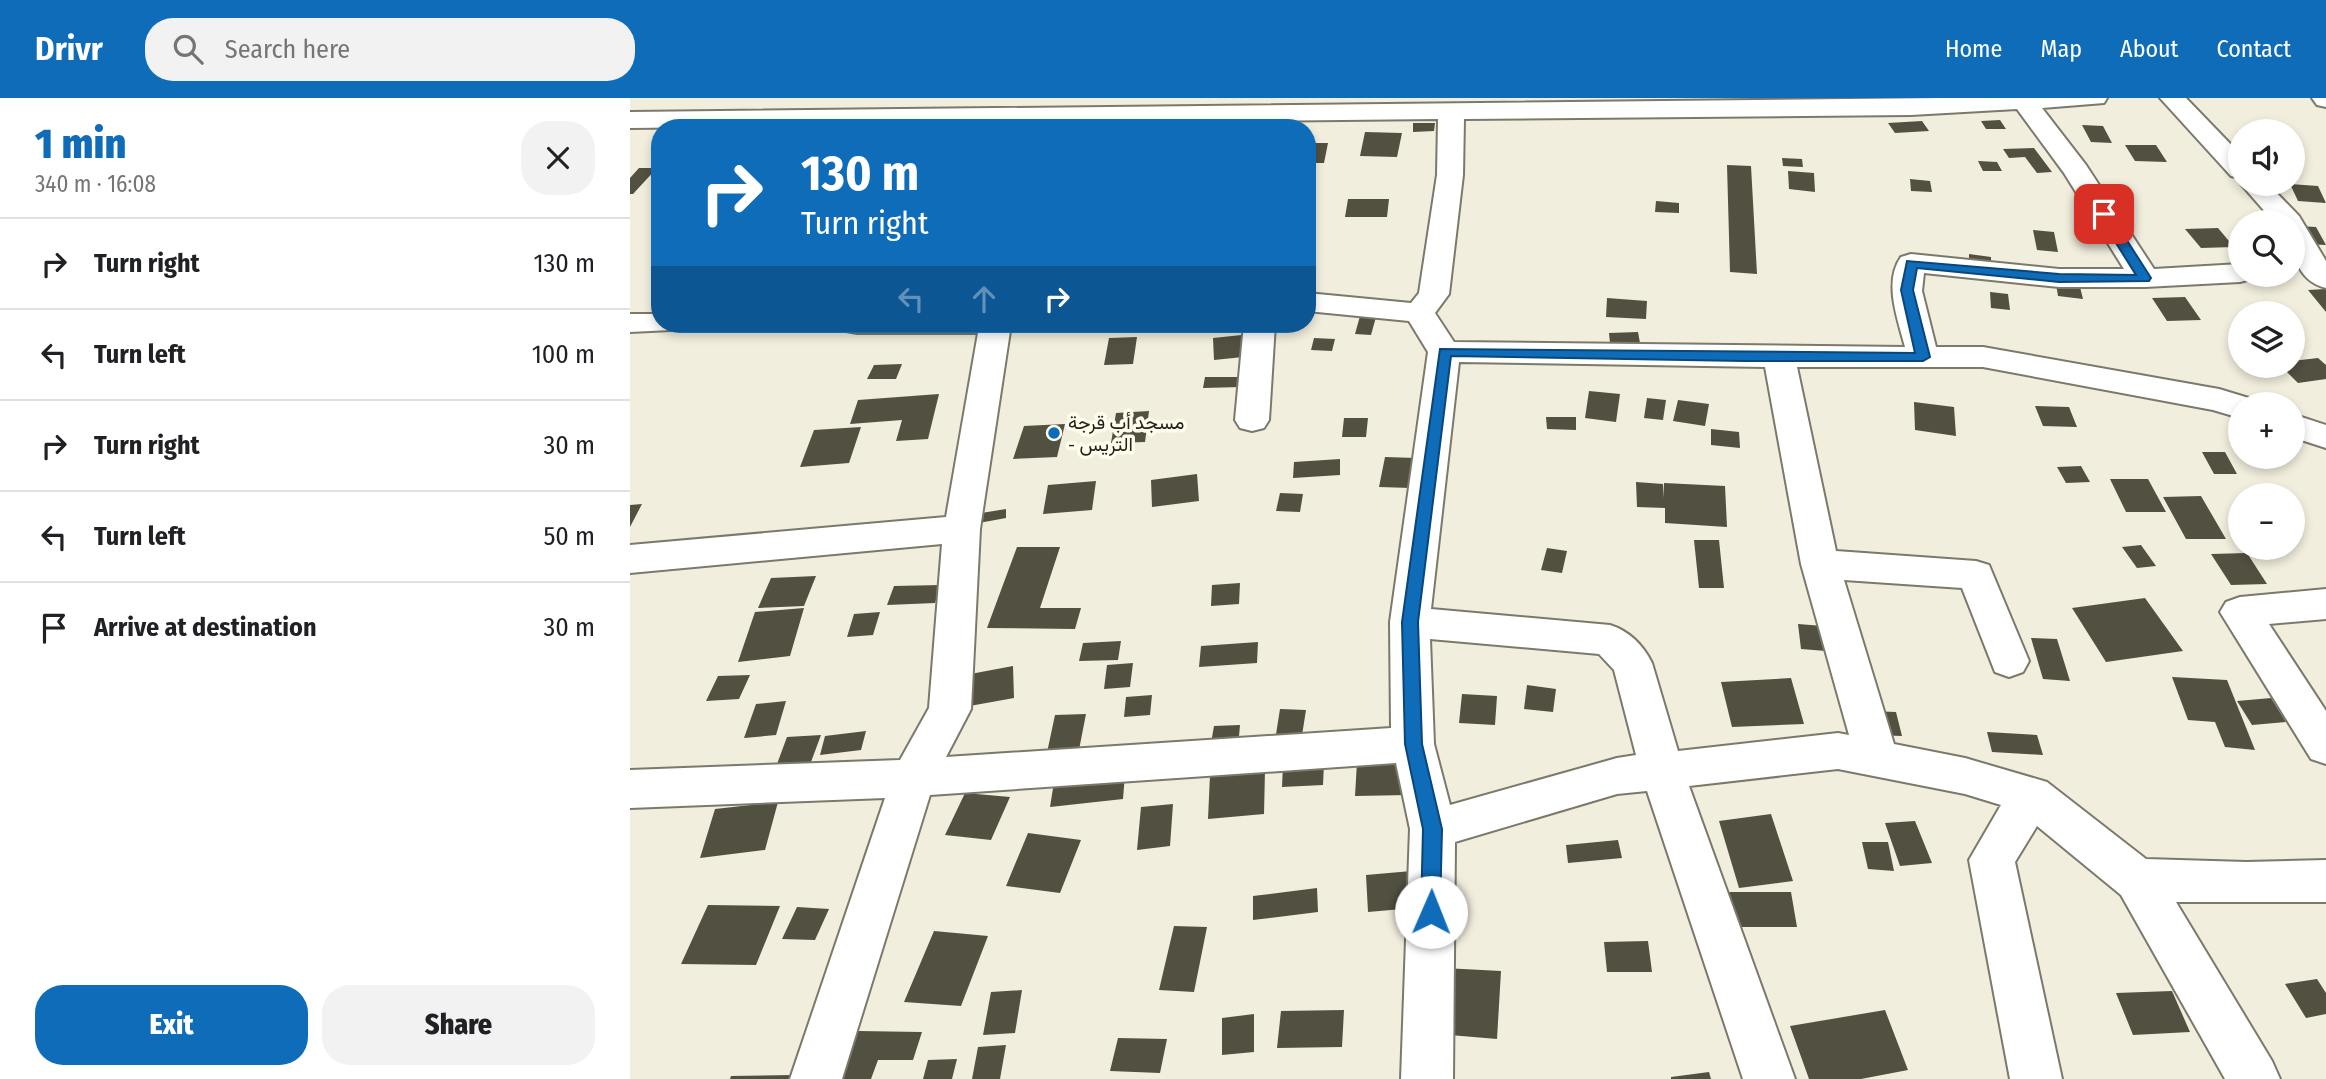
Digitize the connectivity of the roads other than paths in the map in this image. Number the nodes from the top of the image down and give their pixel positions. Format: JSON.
{"nodes":[{"id":1,"x":2095,"y":98,"type":"edge"},
{"id":2,"x":2172,"y":98,"type":"edge"},
{"id":3,"x":2024,"y":101,"type":"junction"},
{"id":4,"x":1451,"y":111,"type":"junction"},
{"id":5,"x":721,"y":119,"type":"edge"},
{"id":6,"x":630,"y":120,"type":"edge"},
{"id":7,"x":651,"y":120,"type":"edge"},
{"id":8,"x":2228,"y":157,"type":"edge"},
{"id":9,"x":2264,"y":196,"type":"edge"},
{"id":10,"x":2278,"y":210,"type":"edge"},
{"id":11,"x":2228,"y":274,"type":"edge"},
{"id":12,"x":2145,"y":278,"type":"junction"},
{"id":13,"x":1316,"y":301,"type":"edge"},
{"id":14,"x":1419,"y":313,"type":"junction"},
{"id":15,"x":630,"y":323,"type":"edge"},
{"id":16,"x":651,"y":323,"type":"edge"},
{"id":17,"x":995,"y":333,"type":"edge"},
{"id":18,"x":1258,"y":333,"type":"edge"},
{"id":19,"x":1444,"y":352,"type":"junction"},
{"id":20,"x":1779,"y":357,"type":"junction"},
{"id":21,"x":1923,"y":357,"type":"junction"},
{"id":22,"x":2228,"y":403,"type":"edge"},
{"id":23,"x":1252,"y":420,"type":"dead end"},
{"id":24,"x":2305,"y":430,"type":"edge"},
{"id":25,"x":2326,"y":437,"type":"edge"},
{"id":26,"x":962,"y":529,"type":"junction"},
{"id":27,"x":630,"y":559,"type":"edge"},
{"id":28,"x":1820,"y":564,"type":"junction"},
{"id":29,"x":2326,"y":604,"type":"edge"},
{"id":30,"x":1410,"y":622,"type":"junction"},
{"id":31,"x":2010,"y":661,"type":"dead end"},
{"id":32,"x":1413,"y":744,"type":"junction"},
{"id":33,"x":2326,"y":746,"type":"edge"},
{"id":34,"x":1877,"y":759,"type":"junction"},
{"id":35,"x":1662,"y":771,"type":"junction"},
{"id":36,"x":913,"y":778,"type":"junction"},
{"id":37,"x":630,"y":789,"type":"edge"},
{"id":38,"x":2031,"y":796,"type":"junction"},
{"id":39,"x":1433,"y":829,"type":"junction"},
{"id":40,"x":2137,"y":880,"type":"junction"},
{"id":41,"x":2326,"y":881,"type":"edge"},
{"id":42,"x":816,"y":1079,"type":"edge"},
{"id":43,"x":1427,"y":1079,"type":"edge"},
{"id":44,"x":1769,"y":1079,"type":"edge"},
{"id":45,"x":2036,"y":1079,"type":"edge"},
{"id":46,"x":2254,"y":1079,"type":"edge"}],
"edges":[{"from":1,"to":3,"type":"street"},
{"from":2,"to":8,"type":"street"},
{"from":3,"to":4,"type":"street"},
{"from":3,"to":12,"type":"street"},
{"from":4,"to":5,"type":"street"},
{"from":4,"to":14,"type":"street"},
{"from":6,"to":7,"type":"street"},
{"from":9,"to":10,"type":"street"},
{"from":11,"to":12,"type":"street"},
{"from":12,"to":21,"type":"street"},
{"from":13,"to":14,"type":"street"},
{"from":14,"to":19,"type":"street"},
{"from":15,"to":16,"type":"street"},
{"from":17,"to":26,"type":"street"},
{"from":18,"to":23,"type":"street"},
{"from":19,"to":20,"type":"street"},
{"from":19,"to":30,"type":"street"},
{"from":20,"to":21,"type":"street"},
{"from":20,"to":28,"type":"street"},
{"from":21,"to":22,"type":"street"},
{"from":24,"to":25,"type":"street"},
{"from":26,"to":27,"type":"street"},
{"from":26,"to":36,"type":"street"},
{"from":28,"to":31,"type":"street"},
{"from":28,"to":34,"type":"street"},
{"from":29,"to":33,"type":"street"},
{"from":30,"to":32,"type":"street"},
{"from":30,"to":35,"type":"street"},
{"from":32,"to":36,"type":"street"},
{"from":32,"to":39,"type":"street"},
{"from":34,"to":35,"type":"street"},
{"from":34,"to":38,"type":"street"},
{"from":35,"to":39,"type":"street"},
{"from":35,"to":44,"type":"street"},
{"from":36,"to":37,"type":"street"},
{"from":36,"to":42,"type":"street"},
{"from":38,"to":40,"type":"street"},
{"from":38,"to":45,"type":"street"},
{"from":39,"to":43,"type":"street"},
{"from":40,"to":41,"type":"street"},
{"from":40,"to":46,"type":"street"}]}
